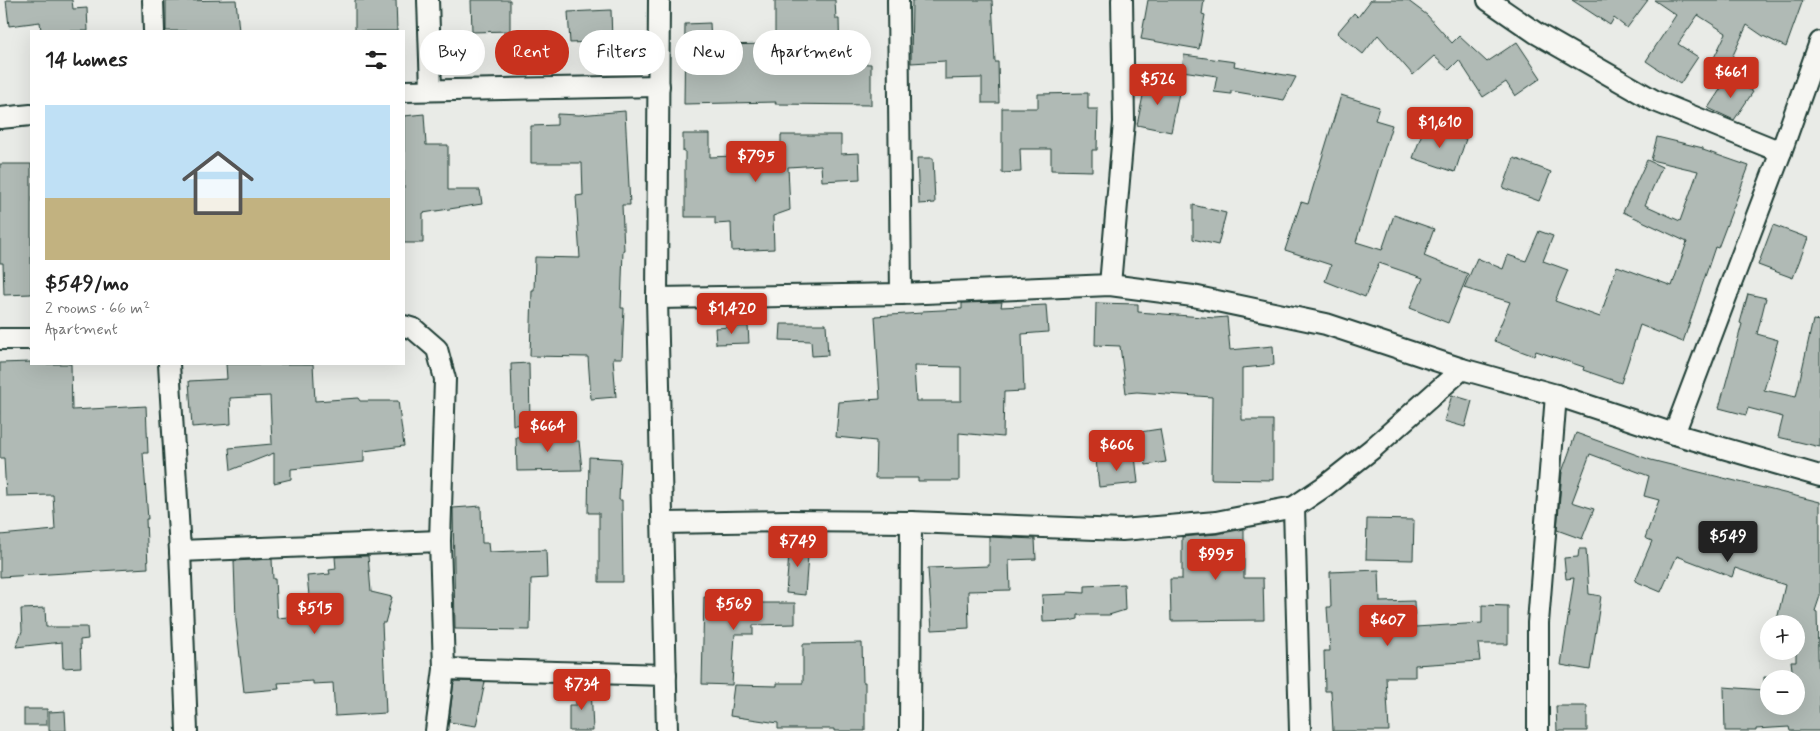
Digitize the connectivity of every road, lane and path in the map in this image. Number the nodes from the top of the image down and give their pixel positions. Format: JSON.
{"nodes":[{"id":1,"x":153,"y":0,"type":"edge"},
{"id":2,"x":428,"y":0,"type":"edge"},
{"id":3,"x":659,"y":0,"type":"edge"},
{"id":4,"x":898,"y":0,"type":"edge"},
{"id":5,"x":1122,"y":0,"type":"edge"},
{"id":6,"x":1488,"y":0,"type":"edge"},
{"id":7,"x":154,"y":30,"type":"edge"},
{"id":8,"x":1820,"y":42,"type":"edge"},
{"id":9,"x":659,"y":86,"type":"junction"},
{"id":10,"x":431,"y":90,"type":"junction"},
{"id":11,"x":405,"y":91,"type":"edge"},
{"id":12,"x":30,"y":115,"type":"edge"},
{"id":13,"x":0,"y":118,"type":"edge"},
{"id":14,"x":1781,"y":152,"type":"junction"},
{"id":15,"x":1110,"y":285,"type":"junction"},
{"id":16,"x":902,"y":294,"type":"junction"},
{"id":17,"x":657,"y":298,"type":"junction"},
{"id":18,"x":405,"y":326,"type":"edge"},
{"id":19,"x":0,"y":338,"type":"edge"},
{"id":20,"x":30,"y":339,"type":"edge"},
{"id":21,"x":169,"y":365,"type":"edge"},
{"id":22,"x":1462,"y":369,"type":"junction"},
{"id":23,"x":1556,"y":394,"type":"junction"},
{"id":24,"x":1674,"y":434,"type":"junction"},
{"id":25,"x":1820,"y":476,"type":"edge"},
{"id":26,"x":1294,"y":507,"type":"junction"},
{"id":27,"x":911,"y":522,"type":"junction"},
{"id":28,"x":663,"y":523,"type":"junction"},
{"id":29,"x":440,"y":541,"type":"junction"},
{"id":30,"x":180,"y":551,"type":"junction"},
{"id":31,"x":444,"y":669,"type":"junction"},
{"id":32,"x":666,"y":675,"type":"junction"},
{"id":33,"x":187,"y":731,"type":"edge"},
{"id":34,"x":436,"y":731,"type":"edge"},
{"id":35,"x":667,"y":731,"type":"edge"},
{"id":36,"x":910,"y":731,"type":"edge"},
{"id":37,"x":1300,"y":731,"type":"edge"},
{"id":38,"x":1538,"y":731,"type":"edge"}],
"edges":[{"from":1,"to":7,"type":"street"},
{"from":2,"to":10,"type":"street"},
{"from":3,"to":9,"type":"street"},
{"from":4,"to":16,"type":"street"},
{"from":5,"to":15,"type":"street"},
{"from":6,"to":14,"type":"street"},
{"from":8,"to":14,"type":"street"},
{"from":9,"to":10,"type":"street"},
{"from":9,"to":17,"type":"street"},
{"from":10,"to":11,"type":"street"},
{"from":12,"to":13,"type":"street"},
{"from":14,"to":24,"type":"street"},
{"from":15,"to":16,"type":"street"},
{"from":15,"to":22,"type":"street"},
{"from":16,"to":17,"type":"street"},
{"from":17,"to":28,"type":"street"},
{"from":18,"to":29,"type":"street"},
{"from":19,"to":20,"type":"street"},
{"from":21,"to":30,"type":"street"},
{"from":22,"to":23,"type":"street"},
{"from":22,"to":26,"type":"street"},
{"from":23,"to":24,"type":"street"},
{"from":23,"to":38,"type":"street"},
{"from":24,"to":25,"type":"street"},
{"from":26,"to":27,"type":"street"},
{"from":26,"to":37,"type":"street"},
{"from":27,"to":28,"type":"street"},
{"from":27,"to":36,"type":"street"},
{"from":28,"to":32,"type":"street"},
{"from":29,"to":30,"type":"street"},
{"from":29,"to":31,"type":"street"},
{"from":30,"to":33,"type":"street"},
{"from":31,"to":32,"type":"street"},
{"from":31,"to":34,"type":"street"},
{"from":32,"to":35,"type":"street"}]}
